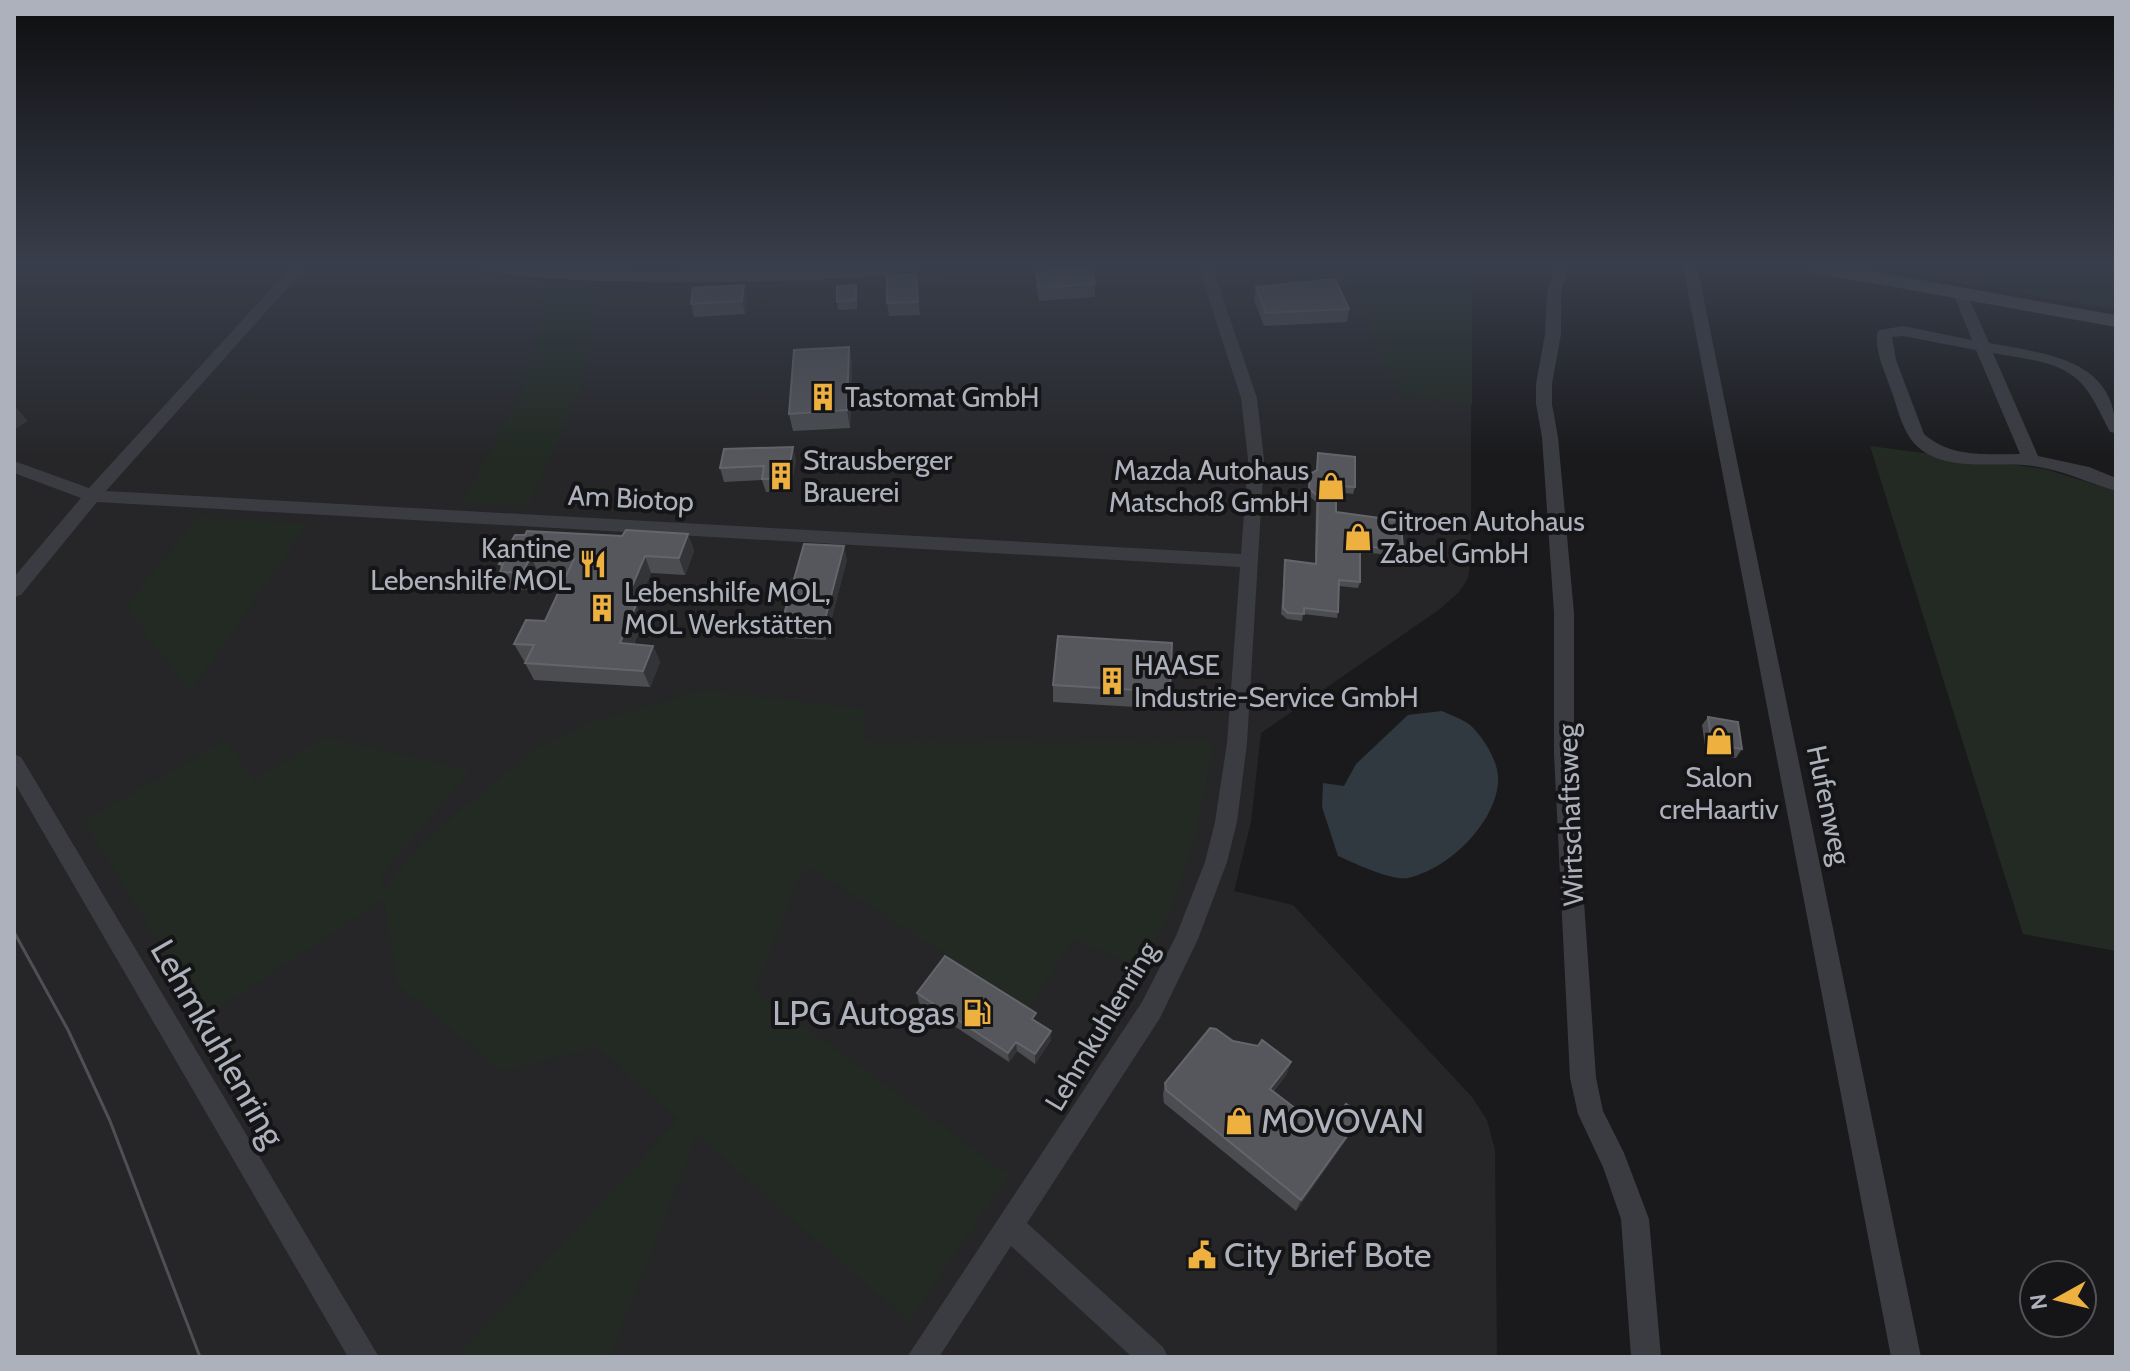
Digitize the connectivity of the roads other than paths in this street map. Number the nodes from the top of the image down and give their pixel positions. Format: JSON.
{"nodes":[{"id":1,"x":242,"y":330,"type":"edge"},
{"id":2,"x":1227,"y":330,"type":"edge"},
{"id":3,"x":1553,"y":330,"type":"edge"},
{"id":4,"x":1703,"y":330,"type":"edge"},
{"id":5,"x":1975,"y":330,"type":"edge"},
{"id":6,"x":1981,"y":345,"type":"junction"},
{"id":7,"x":2116,"y":428,"type":"edge"},
{"id":8,"x":2031,"y":460,"type":"junction"},
{"id":9,"x":14,"y":467,"type":"edge"},
{"id":10,"x":2116,"y":485,"type":"edge"},
{"id":11,"x":92,"y":496,"type":"junction"},
{"id":12,"x":1250,"y":561,"type":"junction"},
{"id":13,"x":14,"y":590,"type":"edge"},
{"id":14,"x":14,"y":763,"type":"edge"},
{"id":15,"x":1010,"y":1226,"type":"junction"},
{"id":16,"x":364,"y":1357,"type":"edge"},
{"id":17,"x":922,"y":1357,"type":"edge"},
{"id":18,"x":1153,"y":1357,"type":"edge"},
{"id":19,"x":1646,"y":1357,"type":"edge"},
{"id":20,"x":1906,"y":1357,"type":"edge"}],
"edges":[{"from":1,"to":11,"type":"street"},
{"from":2,"to":12,"type":"street","name":"Lehmkuhlenring"},
{"from":3,"to":19,"type":"street","name":"Wirtschaftsweg"},
{"from":4,"to":20,"type":"street","name":"Hufenweg"},
{"from":5,"to":6,"type":"street"},
{"from":6,"to":7,"type":"street"},
{"from":6,"to":8,"type":"street"},
{"from":6,"to":8,"type":"street"},
{"from":8,"to":10,"type":"street"},
{"from":9,"to":11,"type":"street","name":"Am Biotop"},
{"from":11,"to":12,"type":"street","name":"Am Biotop"},
{"from":11,"to":13,"type":"street"},
{"from":12,"to":15,"type":"street","name":"Lehmkuhlenring"},
{"from":14,"to":16,"type":"street","name":"Lehmkuhlenring"},
{"from":15,"to":17,"type":"street","name":"Lehmkuhlenring"},
{"from":15,"to":18,"type":"street"}]}
